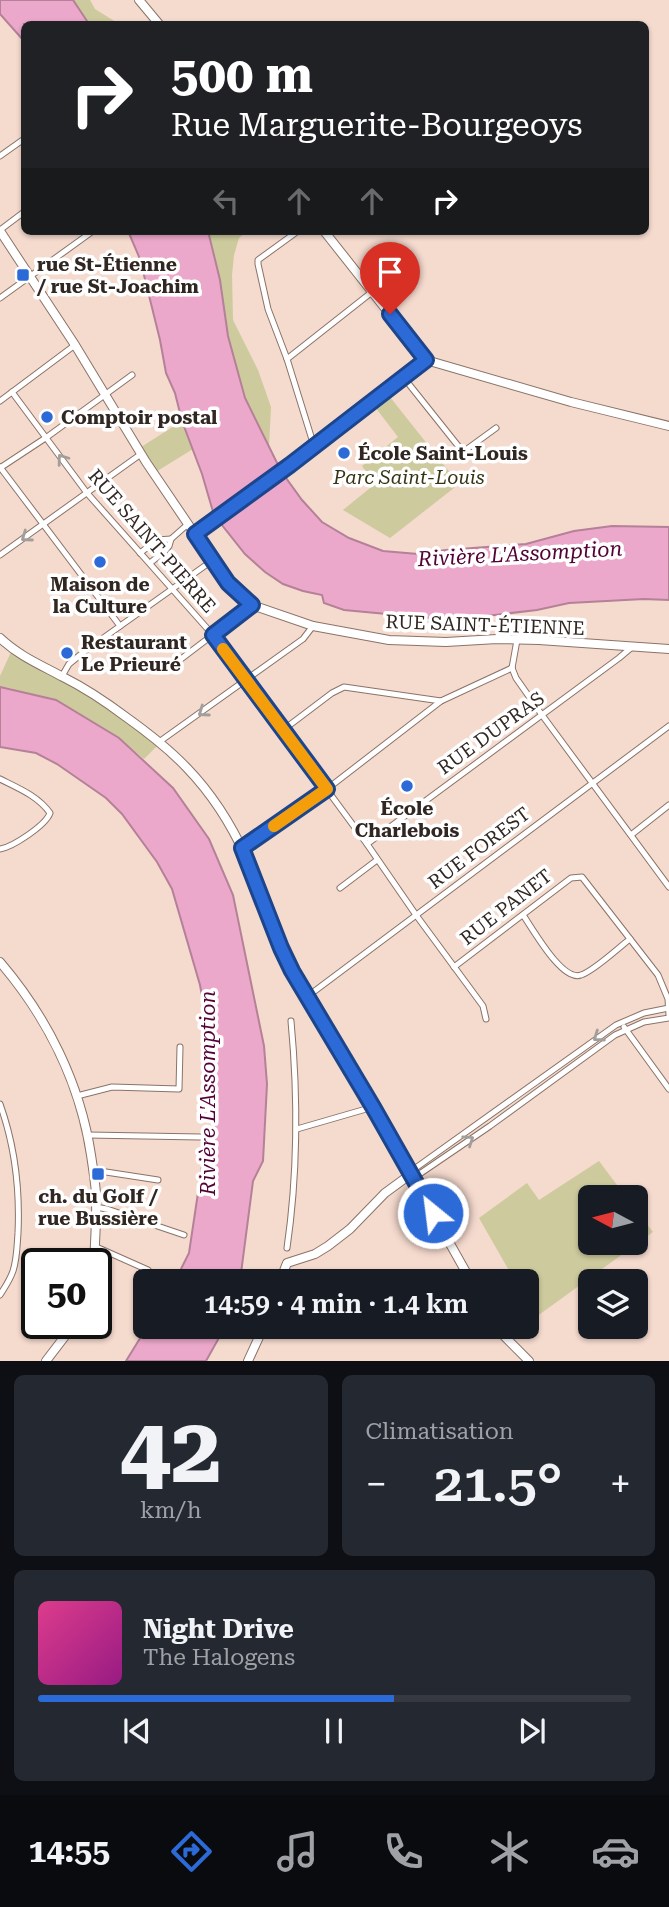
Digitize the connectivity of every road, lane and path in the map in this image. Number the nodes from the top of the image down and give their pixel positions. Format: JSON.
{"nodes":[{"id":1,"x":139,"y":0,"type":"edge"},
{"id":2,"x":156,"y":21,"type":"edge"},
{"id":3,"x":21,"y":141,"type":"edge"},
{"id":4,"x":0,"y":156,"type":"edge"},
{"id":5,"x":21,"y":214,"type":"edge"},
{"id":6,"x":0,"y":230,"type":"edge"},
{"id":7,"x":87,"y":235,"type":"edge"},
{"id":8,"x":292,"y":235,"type":"edge"},
{"id":9,"x":327,"y":235,"type":"edge"},
{"id":10,"x":30,"y":276,"type":"junction"},
{"id":11,"x":372,"y":292,"type":"junction"},
{"id":12,"x":0,"y":298,"type":"edge"},
{"id":13,"x":75,"y":345,"type":"junction"},
{"id":14,"x":287,"y":359,"type":"junction"},
{"id":15,"x":426,"y":360,"type":"junction"},
{"id":16,"x":132,"y":375,"type":"dead end"},
{"id":17,"x":404,"y":378,"type":"junction"},
{"id":18,"x":12,"y":392,"type":"junction"},
{"id":19,"x":104,"y":394,"type":"junction"},
{"id":20,"x":0,"y":401,"type":"edge"},
{"id":21,"x":669,"y":426,"type":"edge"},
{"id":22,"x":496,"y":428,"type":"dead end"},
{"id":23,"x":47,"y":437,"type":"junction"},
{"id":24,"x":314,"y":446,"type":"junction"},
{"id":25,"x":141,"y":454,"type":"junction"},
{"id":26,"x":0,"y":467,"type":"edge"},
{"id":27,"x":87,"y":493,"type":"junction"},
{"id":28,"x":188,"y":524,"type":"junction"},
{"id":29,"x":44,"y":525,"type":"junction"},
{"id":30,"x":195,"y":534,"type":"junction"},
{"id":31,"x":171,"y":539,"type":"junction"},
{"id":32,"x":140,"y":553,"type":"junction"},
{"id":33,"x":0,"y":555,"type":"edge"},
{"id":34,"x":213,"y":560,"type":"junction"},
{"id":35,"x":150,"y":563,"type":"junction"},
{"id":36,"x":172,"y":589,"type":"junction"},
{"id":37,"x":252,"y":605,"type":"junction"},
{"id":38,"x":120,"y":626,"type":"junction"},
{"id":39,"x":313,"y":626,"type":"junction"},
{"id":40,"x":213,"y":635,"type":"junction"},
{"id":41,"x":0,"y":638,"type":"edge"},
{"id":42,"x":517,"y":639,"type":"junction"},
{"id":43,"x":632,"y":647,"type":"junction"},
{"id":44,"x":669,"y":649,"type":"edge"},
{"id":45,"x":181,"y":659,"type":"dead end"},
{"id":46,"x":512,"y":668,"type":"junction"},
{"id":47,"x":62,"y":676,"type":"junction"},
{"id":48,"x":246,"y":681,"type":"junction"},
{"id":49,"x":441,"y":701,"type":"junction"},
{"id":50,"x":542,"y":715,"type":"junction"},
{"id":51,"x":669,"y":726,"type":"edge"},
{"id":52,"x":283,"y":730,"type":"junction"},
{"id":53,"x":159,"y":743,"type":"junction"},
{"id":54,"x":0,"y":779,"type":"edge"},
{"id":55,"x":593,"y":783,"type":"junction"},
{"id":56,"x":327,"y":789,"type":"junction"},
{"id":57,"x":669,"y":805,"type":"edge"},
{"id":58,"x":631,"y":835,"type":"junction"},
{"id":59,"x":367,"y":844,"type":"junction"},
{"id":60,"x":242,"y":848,"type":"junction"},
{"id":61,"x":0,"y":849,"type":"edge"},
{"id":62,"x":377,"y":860,"type":"junction"},
{"id":63,"x":669,"y":887,"type":"edge"},
{"id":64,"x":340,"y":888,"type":"dead end"},
{"id":65,"x":416,"y":915,"type":"junction"},
{"id":66,"x":523,"y":915,"type":"junction"},
{"id":67,"x":630,"y":939,"type":"junction"},
{"id":68,"x":0,"y":962,"type":"edge"},
{"id":69,"x":454,"y":967,"type":"junction"},
{"id":70,"x":308,"y":996,"type":"junction"},
{"id":71,"x":669,"y":1008,"type":"edge"},
{"id":72,"x":669,"y":1016,"type":"edge"},
{"id":73,"x":486,"y":1019,"type":"dead end"},
{"id":74,"x":291,"y":1021,"type":"dead end"},
{"id":75,"x":621,"y":1021,"type":"junction"},
{"id":76,"x":625,"y":1030,"type":"junction"},
{"id":77,"x":180,"y":1047,"type":"dead end"},
{"id":78,"x":666,"y":1081,"type":"edge"},
{"id":79,"x":669,"y":1090,"type":"edge"},
{"id":80,"x":77,"y":1096,"type":"junction"},
{"id":81,"x":0,"y":1104,"type":"edge"},
{"id":82,"x":373,"y":1107,"type":"junction"},
{"id":83,"x":484,"y":1118,"type":"junction"},
{"id":84,"x":490,"y":1126,"type":"junction"},
{"id":85,"x":297,"y":1129,"type":"junction"},
{"id":86,"x":88,"y":1135,"type":"junction"},
{"id":87,"x":200,"y":1137,"type":"dead end"},
{"id":88,"x":404,"y":1161,"type":"junction"},
{"id":89,"x":93,"y":1170,"type":"junction"},
{"id":90,"x":411,"y":1174,"type":"junction"},
{"id":91,"x":158,"y":1180,"type":"dead end"},
{"id":92,"x":396,"y":1185,"type":"junction"},
{"id":93,"x":421,"y":1192,"type":"junction"},
{"id":94,"x":95,"y":1207,"type":"junction"},
{"id":95,"x":184,"y":1235,"type":"dead end"},
{"id":96,"x":94,"y":1246,"type":"joint"},
{"id":97,"x":288,"y":1248,"type":"dead end"},
{"id":98,"x":146,"y":1269,"type":"edge"},
{"id":99,"x":284,"y":1269,"type":"edge"},
{"id":100,"x":464,"y":1269,"type":"edge"},
{"id":101,"x":0,"y":1295,"type":"edge"},
{"id":102,"x":63,"y":1339,"type":"edge"},
{"id":103,"x":258,"y":1339,"type":"edge"},
{"id":104,"x":507,"y":1339,"type":"edge"},
{"id":105,"x":46,"y":1361,"type":"edge"},
{"id":106,"x":248,"y":1361,"type":"edge"},
{"id":107,"x":529,"y":1361,"type":"edge"}],
"edges":[{"from":1,"to":2,"type":"street"},
{"from":3,"to":4,"type":"street"},
{"from":5,"to":6,"type":"street"},
{"from":6,"to":10,"type":"street","name":"RUE SAINT-ÉTIENNE"},
{"from":7,"to":10,"type":"street"},
{"from":8,"to":14,"type":"street"},
{"from":9,"to":11,"type":"street"},
{"from":10,"to":12,"type":"street"},
{"from":10,"to":13,"type":"street","name":"RUE SAINT-ÉTIENNE"},
{"from":11,"to":14,"type":"street"},
{"from":11,"to":15,"type":"street"},
{"from":13,"to":18,"type":"street"},
{"from":13,"to":19,"type":"street","name":"RUE SAINT-ÉTIENNE"},
{"from":14,"to":24,"type":"street"},
{"from":15,"to":17,"type":"street"},
{"from":15,"to":21,"type":"street"},
{"from":16,"to":19,"type":"street"},
{"from":17,"to":22,"type":"street"},
{"from":17,"to":24,"type":"street"},
{"from":18,"to":20,"type":"street"},
{"from":18,"to":23,"type":"street","name":"RUE SAINT-PIERRE"},
{"from":19,"to":23,"type":"street"},
{"from":19,"to":25,"type":"street","name":"RUE SAINT-ÉTIENNE"},
{"from":23,"to":26,"type":"street"},
{"from":27,"to":23,"type":"street","name":"RUE SAINT-PIERRE","one_way":true},
{"from":24,"to":30,"type":"street"},
{"from":25,"to":27,"type":"street"},
{"from":25,"to":28,"type":"street","name":"RUE SAINT-ÉTIENNE"},
{"from":26,"to":29,"type":"street"},
{"from":27,"to":29,"type":"street"},
{"from":27,"to":32,"type":"street","name":"RUE SAINT-PIERRE"},
{"from":28,"to":30,"type":"street","name":"RUE SAINT-ÉTIENNE"},
{"from":28,"to":31,"type":"street"},
{"from":29,"to":33,"type":"street","one_way":true},
{"from":29,"to":38,"type":"street"},
{"from":30,"to":34,"type":"street","name":"RUE SAINT-ÉTIENNE"},
{"from":31,"to":32,"type":"street"},
{"from":31,"to":35,"type":"street"},
{"from":32,"to":35,"type":"street","name":"RUE SAINT-PIERRE"},
{"from":34,"to":36,"type":"street"},
{"from":34,"to":37,"type":"street","name":"RUE SAINT-ÉTIENNE"},
{"from":35,"to":36,"type":"street","name":"RUE SAINT-PIERRE"},
{"from":36,"to":38,"type":"street"},
{"from":36,"to":40,"type":"street","name":"RUE SAINT-PIERRE"},
{"from":37,"to":39,"type":"street","name":"RUE SAINT-ÉTIENNE"},
{"from":37,"to":40,"type":"street"},
{"from":38,"to":47,"type":"street"},
{"from":39,"to":42,"type":"street","name":"RUE SAINT-ÉTIENNE"},
{"from":39,"to":48,"type":"street"},
{"from":40,"to":45,"type":"street"},
{"from":40,"to":48,"type":"street","name":"RUE SAINT-PIERRE"},
{"from":41,"to":47,"type":"street"},
{"from":42,"to":43,"type":"street","name":"RUE SAINT-ÉTIENNE"},
{"from":42,"to":46,"type":"street"},
{"from":43,"to":44,"type":"street","name":"RUE SAINT-ÉTIENNE"},
{"from":43,"to":50,"type":"street","name":"RUE DUPRAS"},
{"from":46,"to":49,"type":"street"},
{"from":46,"to":50,"type":"street"},
{"from":47,"to":53,"type":"street"},
{"from":48,"to":52,"type":"street","name":"RUE SAINT-PIERRE"},
{"from":48,"to":53,"type":"street","one_way":true},
{"from":49,"to":52,"type":"street"},
{"from":49,"to":56,"type":"street"},
{"from":50,"to":55,"type":"street"},
{"from":50,"to":59,"type":"street","name":"RUE DUPRAS"},
{"from":51,"to":55,"type":"street","name":"RUE FOREST"},
{"from":52,"to":56,"type":"street","name":"RUE SAINT-PIERRE"},
{"from":53,"to":60,"type":"street"},
{"from":54,"to":61,"type":"street"},
{"from":55,"to":58,"type":"street"},
{"from":55,"to":65,"type":"street","name":"RUE FOREST"},
{"from":56,"to":59,"type":"street","name":"RUE SAINT-PIERRE"},
{"from":56,"to":60,"type":"street"},
{"from":57,"to":58,"type":"street"},
{"from":58,"to":63,"type":"street"},
{"from":59,"to":62,"type":"street","name":"RUE SAINT-PIERRE"},
{"from":60,"to":70,"type":"street"},
{"from":62,"to":64,"type":"street"},
{"from":62,"to":65,"type":"street","name":"RUE SAINT-PIERRE"},
{"from":65,"to":69,"type":"street","name":"RUE SAINT-PIERRE"},
{"from":65,"to":70,"type":"street","name":"RUE FOREST"},
{"from":66,"to":67,"type":"street"},
{"from":66,"to":67,"type":"street","name":"RUE PANET"},
{"from":66,"to":69,"type":"street","name":"RUE PANET"},
{"from":67,"to":71,"type":"street","name":"RUE PANET"},
{"from":68,"to":80,"type":"street"},
{"from":69,"to":73,"type":"street","name":"RUE SAINT-PIERRE"},
{"from":70,"to":82,"type":"street"},
{"from":71,"to":72,"type":"street","name":"RUE PANET"},
{"from":71,"to":75,"type":"street"},
{"from":72,"to":76,"type":"street"},
{"from":74,"to":85,"type":"street"},
{"from":75,"to":76,"type":"street"},
{"from":75,"to":83,"type":"street","one_way":true},
{"from":76,"to":78,"type":"street"},
{"from":76,"to":84,"type":"street"},
{"from":77,"to":80,"type":"street"},
{"from":78,"to":79,"type":"street"},
{"from":80,"to":86,"type":"street"},
{"from":81,"to":101,"type":"street"},
{"from":82,"to":85,"type":"street"},
{"from":82,"to":88,"type":"street"},
{"from":83,"to":84,"type":"street"},
{"from":83,"to":90,"type":"street"},
{"from":90,"to":84,"type":"street","one_way":true},
{"from":85,"to":97,"type":"street"},
{"from":86,"to":87,"type":"street"},
{"from":86,"to":89,"type":"street"},
{"from":88,"to":90,"type":"street"},
{"from":88,"to":92,"type":"street"},
{"from":89,"to":91,"type":"street"},
{"from":89,"to":94,"type":"street"},
{"from":90,"to":92,"type":"street"},
{"from":90,"to":93,"type":"street"},
{"from":92,"to":93,"type":"street"},
{"from":92,"to":99,"type":"street"},
{"from":93,"to":100,"type":"street"},
{"from":94,"to":95,"type":"street"},
{"from":94,"to":96,"type":"street"},
{"from":96,"to":98,"type":"street"},
{"from":102,"to":105,"type":"street"},
{"from":103,"to":106,"type":"street"},
{"from":104,"to":107,"type":"street"}]}
